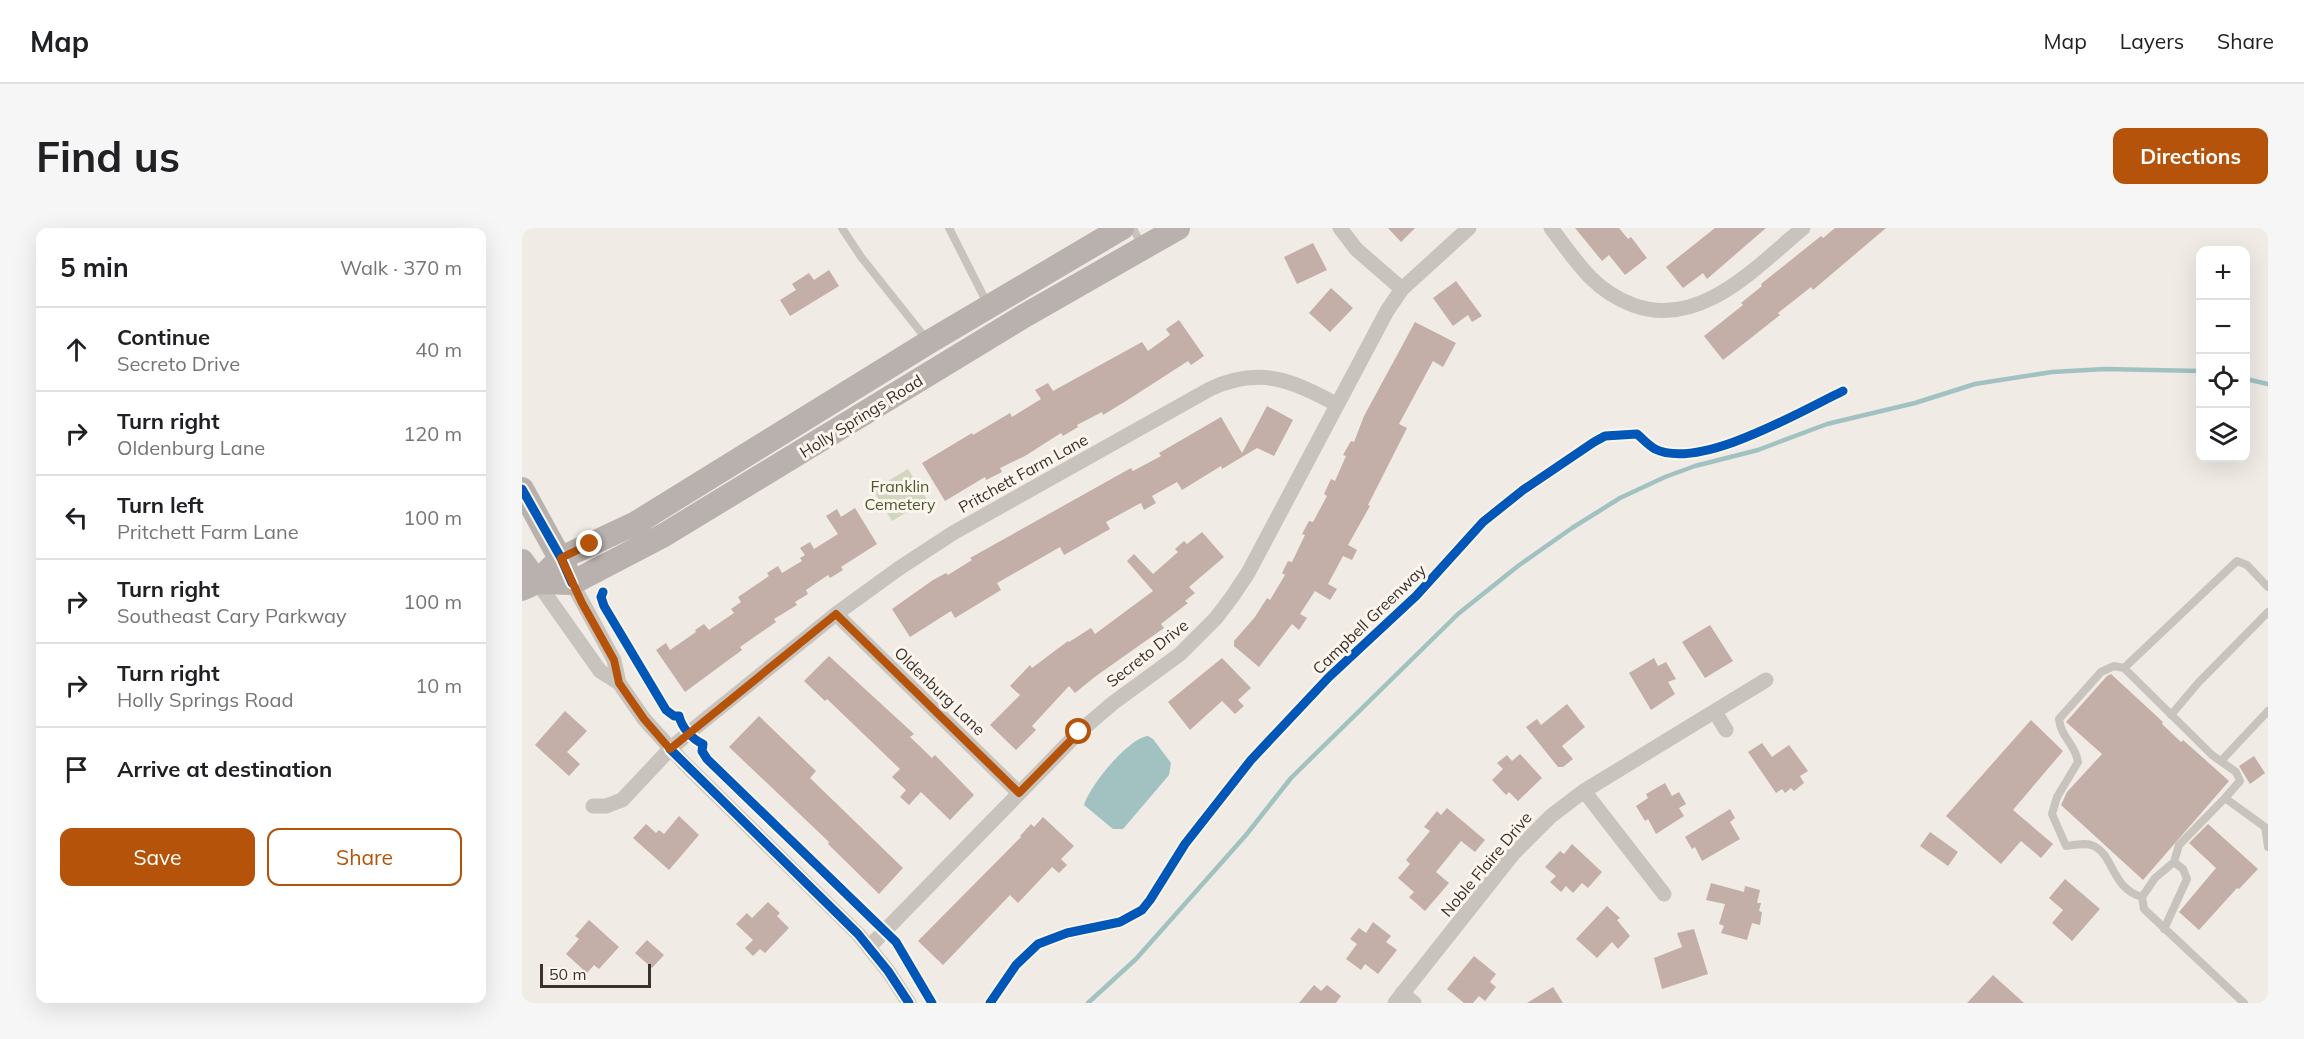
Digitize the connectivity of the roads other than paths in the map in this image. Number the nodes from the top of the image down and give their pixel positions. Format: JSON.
{"nodes":[{"id":1,"x":842,"y":228,"type":"edge"},
{"id":2,"x":949,"y":228,"type":"edge"},
{"id":3,"x":1122,"y":228,"type":"edge"},
{"id":4,"x":1178,"y":228,"type":"edge"},
{"id":5,"x":1340,"y":228,"type":"edge"},
{"id":6,"x":1469,"y":228,"type":"edge"},
{"id":7,"x":1551,"y":228,"type":"edge"},
{"id":8,"x":1803,"y":228,"type":"edge"},
{"id":9,"x":1138,"y":237,"type":"edge"},
{"id":10,"x":1402,"y":289,"type":"junction"},
{"id":11,"x":988,"y":306,"type":"junction"},
{"id":12,"x":929,"y":342,"type":"junction"},
{"id":13,"x":1336,"y":404,"type":"junction"},
{"id":14,"x":522,"y":489,"type":"edge"},
{"id":15,"x":561,"y":558,"type":"junction"},
{"id":16,"x":522,"y":561,"type":"edge"},
{"id":17,"x":572,"y":583,"type":"junction"},
{"id":18,"x":530,"y":585,"type":"edge"},
{"id":19,"x":2268,"y":587,"type":"edge"},
{"id":20,"x":2268,"y":612,"type":"edge"},
{"id":21,"x":836,"y":614,"type":"junction"},
{"id":22,"x":2124,"y":668,"type":"junction"},
{"id":23,"x":1766,"y":680,"type":"dead end"},
{"id":24,"x":619,"y":683,"type":"junction"},
{"id":25,"x":2268,"y":711,"type":"edge"},
{"id":26,"x":1715,"y":712,"type":"junction"},
{"id":27,"x":2171,"y":715,"type":"junction"},
{"id":28,"x":1726,"y":730,"type":"dead end"},
{"id":29,"x":670,"y":749,"type":"junction"},
{"id":30,"x":2221,"y":761,"type":"junction"},
{"id":31,"x":1584,"y":791,"type":"junction"},
{"id":32,"x":1019,"y":793,"type":"junction"},
{"id":33,"x":2225,"y":798,"type":"junction"},
{"id":34,"x":593,"y":806,"type":"dead end"},
{"id":35,"x":2267,"y":826,"type":"edge"},
{"id":36,"x":2268,"y":847,"type":"edge"},
{"id":37,"x":2174,"y":862,"type":"junction"},
{"id":38,"x":1664,"y":894,"type":"dead end"},
{"id":39,"x":2142,"y":897,"type":"junction"},
{"id":40,"x":2164,"y":929,"type":"junction"},
{"id":41,"x":870,"y":947,"type":"junction"},
{"id":42,"x":1404,"y":1000,"type":"edge"},
{"id":43,"x":909,"y":1003,"type":"edge"},
{"id":44,"x":2244,"y":1003,"type":"edge"}],
"edges":[{"from":1,"to":12,"type":"lane"},
{"from":2,"to":11,"type":"lane"},
{"from":3,"to":11,"type":"main road","name":"Holly Springs Road"},
{"from":4,"to":9,"type":"main road","name":"Holly Springs Road"},
{"from":5,"to":10,"type":"street"},
{"from":6,"to":10,"type":"street","name":"Secreto Drive"},
{"from":7,"to":8,"type":"street"},
{"from":9,"to":17,"type":"main road","name":"Holly Springs Road"},
{"from":10,"to":13,"type":"street","name":"Secreto Drive"},
{"from":11,"to":12,"type":"main road","name":"Holly Springs Road"},
{"from":12,"to":15,"type":"main road","name":"Holly Springs Road"},
{"from":13,"to":21,"type":"street","name":"Pritchett Farm Lane"},
{"from":13,"to":32,"type":"street","name":"Secreto Drive"},
{"from":14,"to":15,"type":"main road"},
{"from":15,"to":17,"type":"main road"},
{"from":15,"to":18,"type":"main road","name":"Holly Springs Road"},
{"from":16,"to":18,"type":"main road"},
{"from":17,"to":18,"type":"main road","name":"Holly Springs Road"},
{"from":17,"to":24,"type":"street"},
{"from":18,"to":24,"type":"street"},
{"from":19,"to":22,"type":"lane"},
{"from":20,"to":27,"type":"lane"},
{"from":21,"to":29,"type":"street","name":"Pritchett Farm Lane"},
{"from":21,"to":32,"type":"street","name":"Oldenburg Lane"},
{"from":22,"to":27,"type":"lane"},
{"from":22,"to":39,"type":"lane"},
{"from":23,"to":26,"type":"street","name":"Noble Flaire Drive"},
{"from":24,"to":29,"type":"street"},
{"from":25,"to":30,"type":"lane"},
{"from":26,"to":28,"type":"street"},
{"from":26,"to":31,"type":"street","name":"Noble Flaire Drive"},
{"from":27,"to":30,"type":"lane"},
{"from":29,"to":34,"type":"street","name":"Pritchett Farm Lane"},
{"from":29,"to":41,"type":"street"},
{"from":30,"to":33,"type":"lane"},
{"from":31,"to":38,"type":"street"},
{"from":31,"to":42,"type":"street","name":"Noble Flaire Drive"},
{"from":32,"to":41,"type":"street","name":"Secreto Drive"},
{"from":33,"to":35,"type":"lane"},
{"from":33,"to":37,"type":"lane"},
{"from":35,"to":36,"type":"lane"},
{"from":37,"to":39,"type":"lane"},
{"from":37,"to":40,"type":"lane"},
{"from":39,"to":40,"type":"lane"},
{"from":40,"to":44,"type":"lane"},
{"from":41,"to":43,"type":"street"}]}
